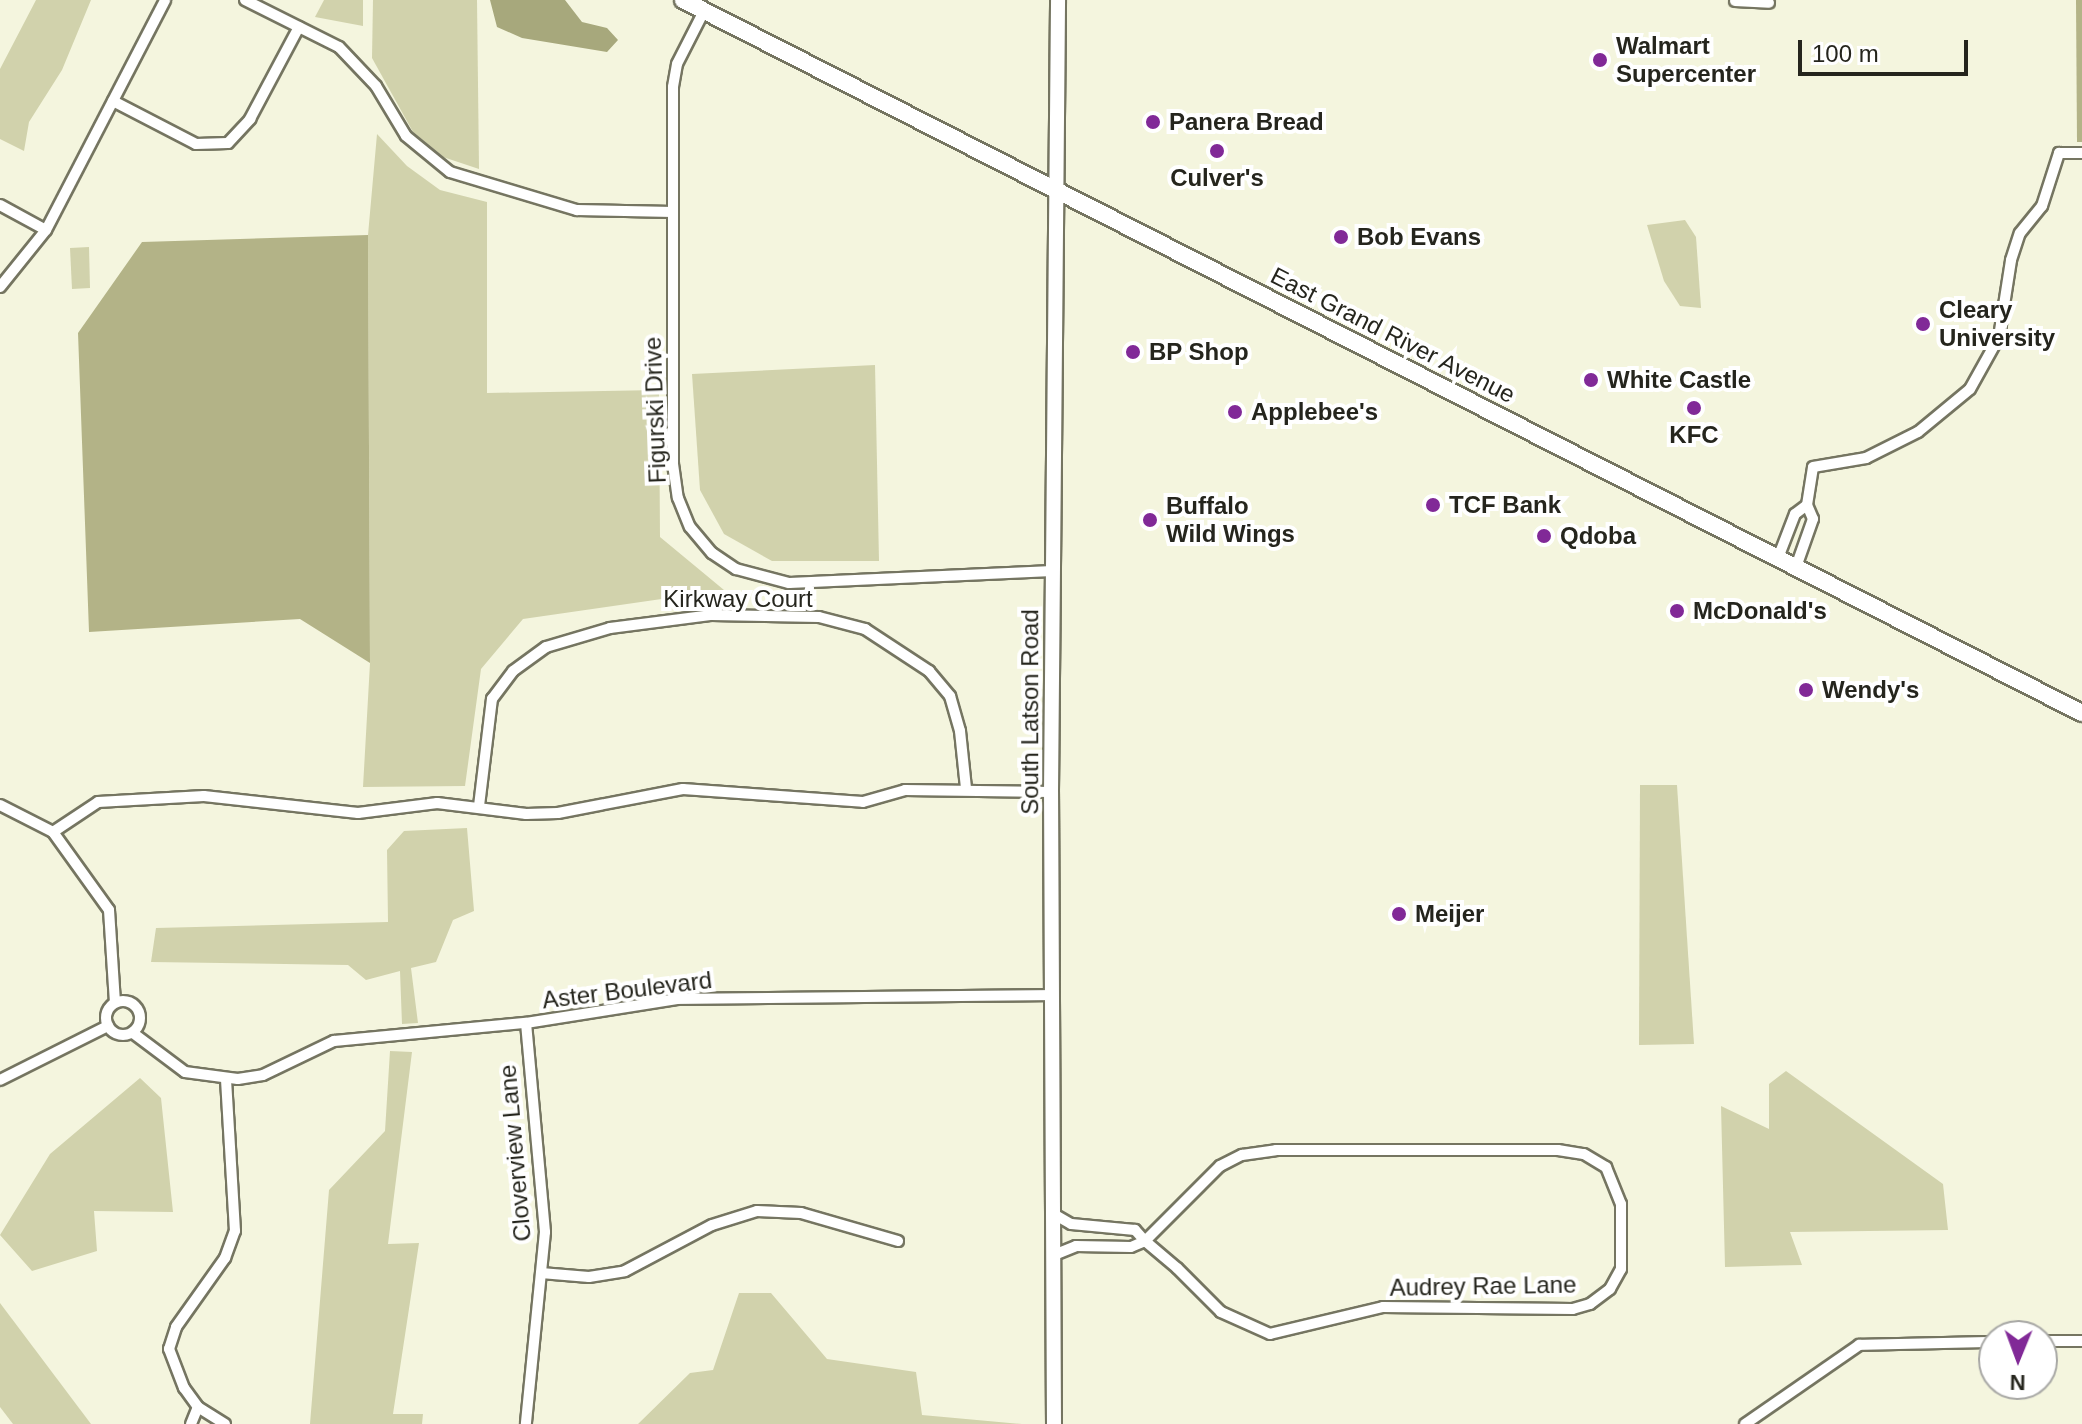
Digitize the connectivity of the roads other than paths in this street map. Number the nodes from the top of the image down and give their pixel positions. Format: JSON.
{"nodes":[{"id":1,"x":165,"y":0,"type":"edge"},
{"id":2,"x":245,"y":0,"type":"edge"},
{"id":3,"x":683,"y":0,"type":"edge"},
{"id":4,"x":1058,"y":0,"type":"edge"},
{"id":5,"x":1735,"y":1,"type":"edge"},
{"id":6,"x":1769,"y":3,"type":"dead end"},
{"id":7,"x":704,"y":11,"type":"junction"},
{"id":8,"x":299,"y":27,"type":"junction"},
{"id":9,"x":113,"y":101,"type":"junction"},
{"id":10,"x":2082,"y":153,"type":"edge"},
{"id":11,"x":1055,"y":190,"type":"junction"},
{"id":12,"x":0,"y":205,"type":"edge"},
{"id":13,"x":673,"y":212,"type":"junction"},
{"id":14,"x":46,"y":230,"type":"junction"},
{"id":15,"x":0,"y":287,"type":"edge"},
{"id":16,"x":1807,"y":505,"type":"junction"},
{"id":17,"x":1778,"y":558,"type":"junction"},
{"id":18,"x":1796,"y":567,"type":"junction"},
{"id":19,"x":1053,"y":571,"type":"junction"},
{"id":20,"x":2082,"y":713,"type":"edge"},
{"id":21,"x":966,"y":788,"type":"junction"},
{"id":22,"x":1051,"y":792,"type":"junction"},
{"id":23,"x":0,"y":805,"type":"edge"},
{"id":24,"x":479,"y":806,"type":"junction"},
{"id":25,"x":53,"y":832,"type":"junction"},
{"id":26,"x":1052,"y":995,"type":"junction"},
{"id":27,"x":115,"y":1002,"type":"junction"},
{"id":28,"x":526,"y":1023,"type":"junction"},
{"id":29,"x":108,"y":1026,"type":"junction"},
{"id":30,"x":133,"y":1033,"type":"junction"},
{"id":31,"x":226,"y":1078,"type":"junction"},
{"id":32,"x":0,"y":1080,"type":"edge"},
{"id":33,"x":1054,"y":1214,"type":"junction"},
{"id":34,"x":898,"y":1241,"type":"dead end"},
{"id":35,"x":1145,"y":1241,"type":"junction"},
{"id":36,"x":1054,"y":1255,"type":"junction"},
{"id":37,"x":541,"y":1273,"type":"junction"},
{"id":38,"x":2058,"y":1341,"type":"edge"},
{"id":39,"x":2082,"y":1341,"type":"edge"},
{"id":40,"x":1978,"y":1342,"type":"edge"},
{"id":41,"x":198,"y":1407,"type":"junction"},
{"id":42,"x":191,"y":1424,"type":"edge"},
{"id":43,"x":225,"y":1424,"type":"edge"},
{"id":44,"x":526,"y":1424,"type":"edge"},
{"id":45,"x":1054,"y":1424,"type":"edge"},
{"id":46,"x":1745,"y":1424,"type":"edge"}],
"edges":[{"from":1,"to":9,"type":"street"},
{"from":2,"to":8,"type":"street"},
{"from":3,"to":7,"type":"main road","name":"East Grand River Avenue"},
{"from":4,"to":11,"type":"main road","name":"South Latson Road"},
{"from":5,"to":6,"type":"street"},
{"from":7,"to":11,"type":"main road","name":"East Grand River Avenue"},
{"from":7,"to":13,"type":"street","name":"Figurski Drive"},
{"from":8,"to":9,"type":"street"},
{"from":8,"to":13,"type":"street"},
{"from":9,"to":14,"type":"street"},
{"from":10,"to":16,"type":"street"},
{"from":11,"to":17,"type":"main road","name":"East Grand River Avenue"},
{"from":11,"to":19,"type":"main road","name":"South Latson Road"},
{"from":12,"to":14,"type":"street"},
{"from":13,"to":19,"type":"street","name":"Figurski Drive"},
{"from":14,"to":15,"type":"street"},
{"from":16,"to":17,"type":"street"},
{"from":16,"to":18,"type":"street"},
{"from":17,"to":18,"type":"main road","name":"East Grand River Avenue"},
{"from":18,"to":20,"type":"main road","name":"East Grand River Avenue"},
{"from":19,"to":22,"type":"main road","name":"South Latson Road"},
{"from":21,"to":22,"type":"street"},
{"from":21,"to":24,"type":"street"},
{"from":21,"to":24,"type":"street","name":"Kirkway Court"},
{"from":22,"to":26,"type":"main road","name":"South Latson Road"},
{"from":23,"to":25,"type":"street"},
{"from":24,"to":25,"type":"street"},
{"from":25,"to":27,"type":"street"},
{"from":26,"to":28,"type":"street","name":"Aster Boulevard"},
{"from":26,"to":33,"type":"main road","name":"South Latson Road"},
{"from":27,"to":29,"type":"street"},
{"from":27,"to":30,"type":"street"},
{"from":28,"to":31,"type":"street","name":"Aster Boulevard"},
{"from":28,"to":37,"type":"street","name":"Cloverview Lane"},
{"from":29,"to":30,"type":"street"},
{"from":29,"to":32,"type":"street"},
{"from":30,"to":31,"type":"street"},
{"from":31,"to":41,"type":"street"},
{"from":33,"to":35,"type":"street","name":"Audrey Rae Lane"},
{"from":33,"to":36,"type":"main road","name":"South Latson Road"},
{"from":34,"to":37,"type":"street"},
{"from":35,"to":35,"type":"street","name":"Audrey Rae Lane"},
{"from":35,"to":36,"type":"street"},
{"from":36,"to":45,"type":"main road","name":"South Latson Road"},
{"from":37,"to":44,"type":"street","name":"Cloverview Lane"},
{"from":38,"to":39,"type":"street"},
{"from":40,"to":46,"type":"street"},
{"from":41,"to":42,"type":"street"},
{"from":41,"to":43,"type":"street"}]}
